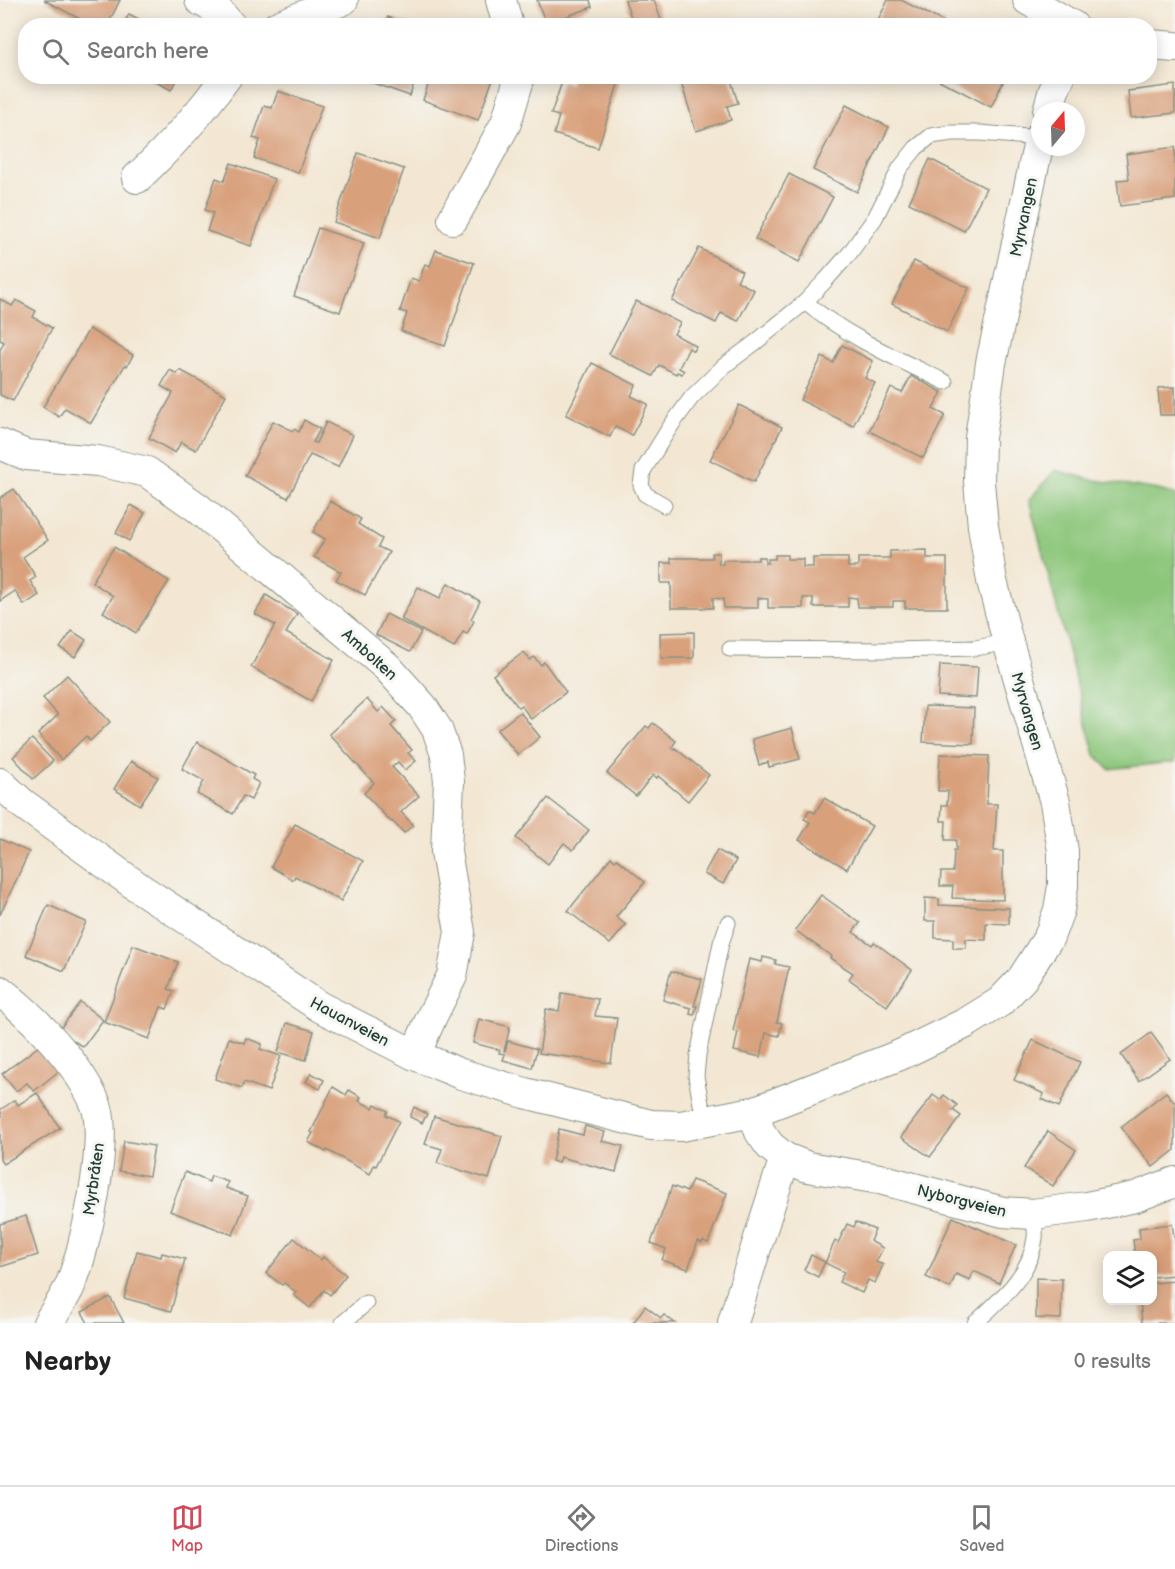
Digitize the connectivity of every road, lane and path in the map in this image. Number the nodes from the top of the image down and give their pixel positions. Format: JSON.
{"nodes":[{"id":1,"x":200,"y":0,"type":"edge"},
{"id":2,"x":343,"y":0,"type":"edge"},
{"id":3,"x":501,"y":0,"type":"edge"},
{"id":4,"x":1028,"y":0,"type":"edge"},
{"id":5,"x":224,"y":18,"type":"edge"},
{"id":6,"x":298,"y":18,"type":"edge"},
{"id":7,"x":506,"y":18,"type":"edge"},
{"id":8,"x":1059,"y":18,"type":"edge"},
{"id":9,"x":1157,"y":46,"type":"edge"},
{"id":10,"x":1175,"y":47,"type":"edge"},
{"id":11,"x":221,"y":84,"type":"edge"},
{"id":12,"x":518,"y":84,"type":"edge"},
{"id":13,"x":1057,"y":84,"type":"edge"},
{"id":14,"x":1050,"y":102,"type":"edge"},
{"id":15,"x":1031,"y":137,"type":"edge"},
{"id":16,"x":1036,"y":156,"type":"edge"},
{"id":17,"x":137,"y":178,"type":"dead end"},
{"id":18,"x":453,"y":219,"type":"dead end"},
{"id":19,"x":805,"y":302,"type":"junction"},
{"id":20,"x":945,"y":382,"type":"dead end"},
{"id":21,"x":0,"y":444,"type":"edge"},
{"id":22,"x":664,"y":506,"type":"dead end"},
{"id":23,"x":1008,"y":642,"type":"junction"},
{"id":24,"x":730,"y":649,"type":"dead end"},
{"id":25,"x":0,"y":783,"type":"edge"},
{"id":26,"x":728,"y":923,"type":"dead end"},
{"id":27,"x":0,"y":991,"type":"edge"},
{"id":28,"x":415,"y":1055,"type":"junction"},
{"id":29,"x":753,"y":1112,"type":"junction"},
{"id":30,"x":709,"y":1121,"type":"junction"},
{"id":31,"x":785,"y":1158,"type":"junction"},
{"id":32,"x":1175,"y":1182,"type":"edge"},
{"id":33,"x":1033,"y":1214,"type":"junction"},
{"id":34,"x":366,"y":1303,"type":"dead end"},
{"id":35,"x":48,"y":1323,"type":"edge"},
{"id":36,"x":343,"y":1323,"type":"edge"},
{"id":37,"x":733,"y":1323,"type":"edge"},
{"id":38,"x":975,"y":1323,"type":"edge"}],
"edges":[{"from":1,"to":5,"type":"street"},
{"from":2,"to":6,"type":"street"},
{"from":3,"to":7,"type":"street"},
{"from":4,"to":8,"type":"street"},
{"from":9,"to":10,"type":"street"},
{"from":11,"to":17,"type":"street"},
{"from":12,"to":18,"type":"street"},
{"from":13,"to":14,"type":"street"},
{"from":15,"to":19,"type":"lane"},
{"from":16,"to":23,"type":"street","name":"Myrvangen"},
{"from":19,"to":20,"type":"lane"},
{"from":19,"to":22,"type":"lane"},
{"from":21,"to":28,"type":"street","name":"Ambolten"},
{"from":23,"to":24,"type":"lane"},
{"from":23,"to":29,"type":"street","name":"Myrvangen"},
{"from":25,"to":28,"type":"street","name":"Hauanveien"},
{"from":26,"to":30,"type":"lane"},
{"from":27,"to":35,"type":"street","name":"Myrbråten"},
{"from":28,"to":30,"type":"street","name":"Hauanveien"},
{"from":29,"to":30,"type":"street","name":"Hauanveien"},
{"from":29,"to":31,"type":"street","name":"Nyborgveien"},
{"from":31,"to":33,"type":"street","name":"Nyborgveien"},
{"from":31,"to":37,"type":"street"},
{"from":32,"to":33,"type":"street","name":"Nyborgveien"},
{"from":33,"to":38,"type":"lane"},
{"from":34,"to":36,"type":"lane"}]}
